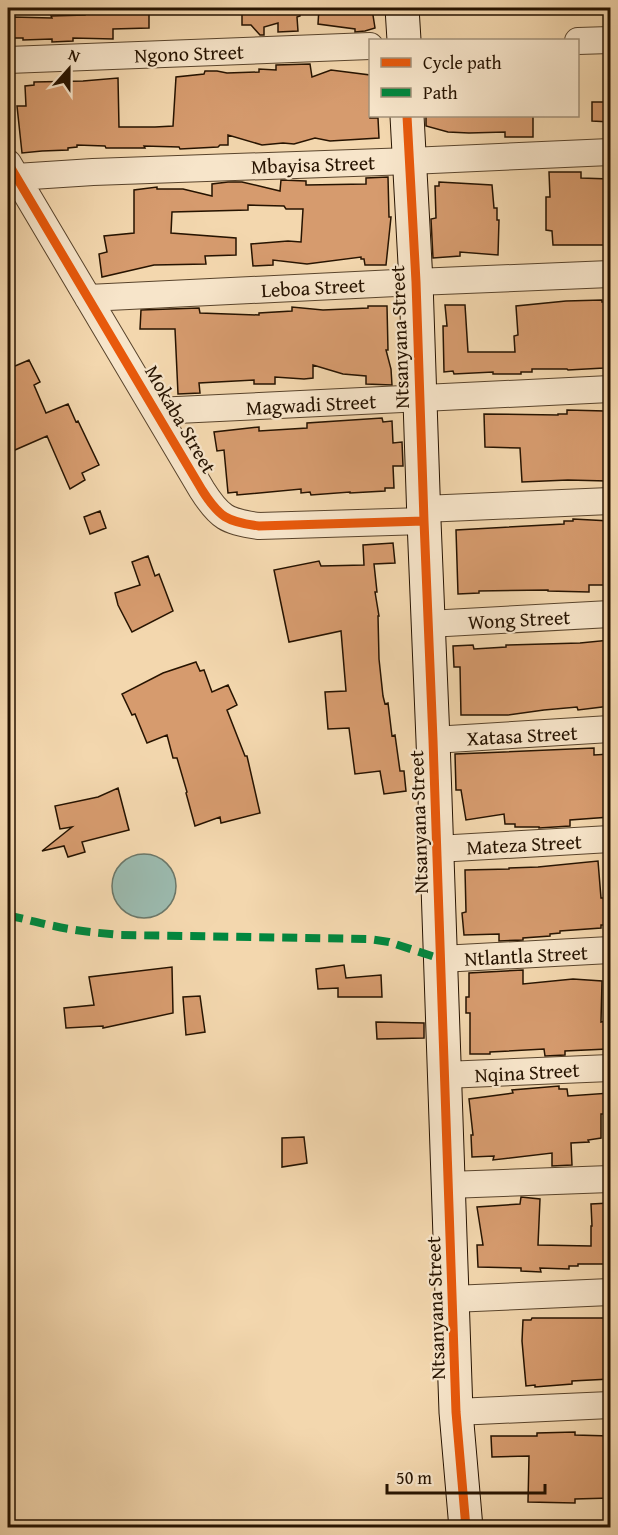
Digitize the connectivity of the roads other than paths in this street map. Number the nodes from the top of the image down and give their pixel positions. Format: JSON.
{"nodes":[{"id":1,"x":402,"y":8,"type":"edge"},
{"id":2,"x":404,"y":39,"type":"edge"},
{"id":3,"x":610,"y":40,"type":"edge"},
{"id":4,"x":579,"y":41,"type":"edge"},
{"id":5,"x":369,"y":46,"type":"edge"},
{"id":6,"x":8,"y":60,"type":"edge"},
{"id":7,"x":407,"y":117,"type":"edge"},
{"id":8,"x":610,"y":152,"type":"edge"},
{"id":9,"x":410,"y":161,"type":"junction"},
{"id":10,"x":12,"y":170,"type":"edge"},
{"id":11,"x":610,"y":274,"type":"edge"},
{"id":12,"x":416,"y":282,"type":"junction"},
{"id":13,"x":88,"y":298,"type":"junction"},
{"id":14,"x":610,"y":389,"type":"edge"},
{"id":15,"x":420,"y":398,"type":"junction"},
{"id":16,"x":156,"y":411,"type":"junction"},
{"id":17,"x":610,"y":501,"type":"edge"},
{"id":18,"x":424,"y":515,"type":"junction"},
{"id":19,"x":610,"y":614,"type":"edge"},
{"id":20,"x":428,"y":624,"type":"junction"},
{"id":21,"x":610,"y":729,"type":"edge"},
{"id":22,"x":433,"y":740,"type":"junction"},
{"id":23,"x":610,"y":839,"type":"edge"},
{"id":24,"x":436,"y":849,"type":"junction"},
{"id":25,"x":610,"y":950,"type":"edge"},
{"id":26,"x":441,"y":959,"type":"junction"},
{"id":27,"x":610,"y":1068,"type":"edge"},
{"id":28,"x":444,"y":1075,"type":"junction"},
{"id":29,"x":610,"y":1179,"type":"edge"},
{"id":30,"x":448,"y":1185,"type":"junction"},
{"id":31,"x":610,"y":1292,"type":"edge"},
{"id":32,"x":452,"y":1299,"type":"junction"},
{"id":33,"x":610,"y":1405,"type":"edge"},
{"id":34,"x":456,"y":1412,"type":"junction"},
{"id":35,"x":466,"y":1527,"type":"edge"}],
"edges":[{"from":1,"to":2,"type":"street"},
{"from":3,"to":4,"type":"street"},
{"from":5,"to":6,"type":"street","name":"Ngono Street"},
{"from":7,"to":9,"type":"street","name":"Ntsanyana Street"},
{"from":8,"to":9,"type":"street","name":"Mbayisa Street"},
{"from":9,"to":10,"type":"street","name":"Mbayisa Street"},
{"from":9,"to":12,"type":"street","name":"Ntsanyana Street"},
{"from":10,"to":13,"type":"street","name":"Mokaba Street"},
{"from":11,"to":12,"type":"street","name":"Leboa Street"},
{"from":12,"to":13,"type":"street","name":"Leboa Street"},
{"from":12,"to":15,"type":"street","name":"Ntsanyana Street"},
{"from":13,"to":16,"type":"street","name":"Mokaba Street"},
{"from":14,"to":15,"type":"street","name":"Magwadi Street"},
{"from":15,"to":16,"type":"street","name":"Magwadi Street"},
{"from":15,"to":18,"type":"street","name":"Ntsanyana Street"},
{"from":16,"to":18,"type":"street","name":"Mokaba Street"},
{"from":17,"to":18,"type":"street","name":"Mokaba Street"},
{"from":18,"to":20,"type":"street","name":"Ntsanyana Street"},
{"from":19,"to":20,"type":"street","name":"Wong Street"},
{"from":20,"to":22,"type":"street","name":"Ntsanyana Street"},
{"from":21,"to":22,"type":"street","name":"Xatasa Street"},
{"from":22,"to":24,"type":"street","name":"Ntsanyana Street"},
{"from":23,"to":24,"type":"street","name":"Mateza Street"},
{"from":24,"to":26,"type":"street","name":"Ntsanyana Street"},
{"from":25,"to":26,"type":"street","name":"Ntlantla Street"},
{"from":26,"to":28,"type":"street","name":"Ntsanyana Street"},
{"from":27,"to":28,"type":"street","name":"Nqina Street"},
{"from":28,"to":30,"type":"street","name":"Ntsanyana Street"},
{"from":29,"to":30,"type":"street"},
{"from":30,"to":32,"type":"street","name":"Ntsanyana Street"},
{"from":31,"to":32,"type":"street"},
{"from":32,"to":34,"type":"street","name":"Ntsanyana Street"},
{"from":33,"to":34,"type":"street"},
{"from":34,"to":35,"type":"street","name":"Ntsanyana Street"}]}
